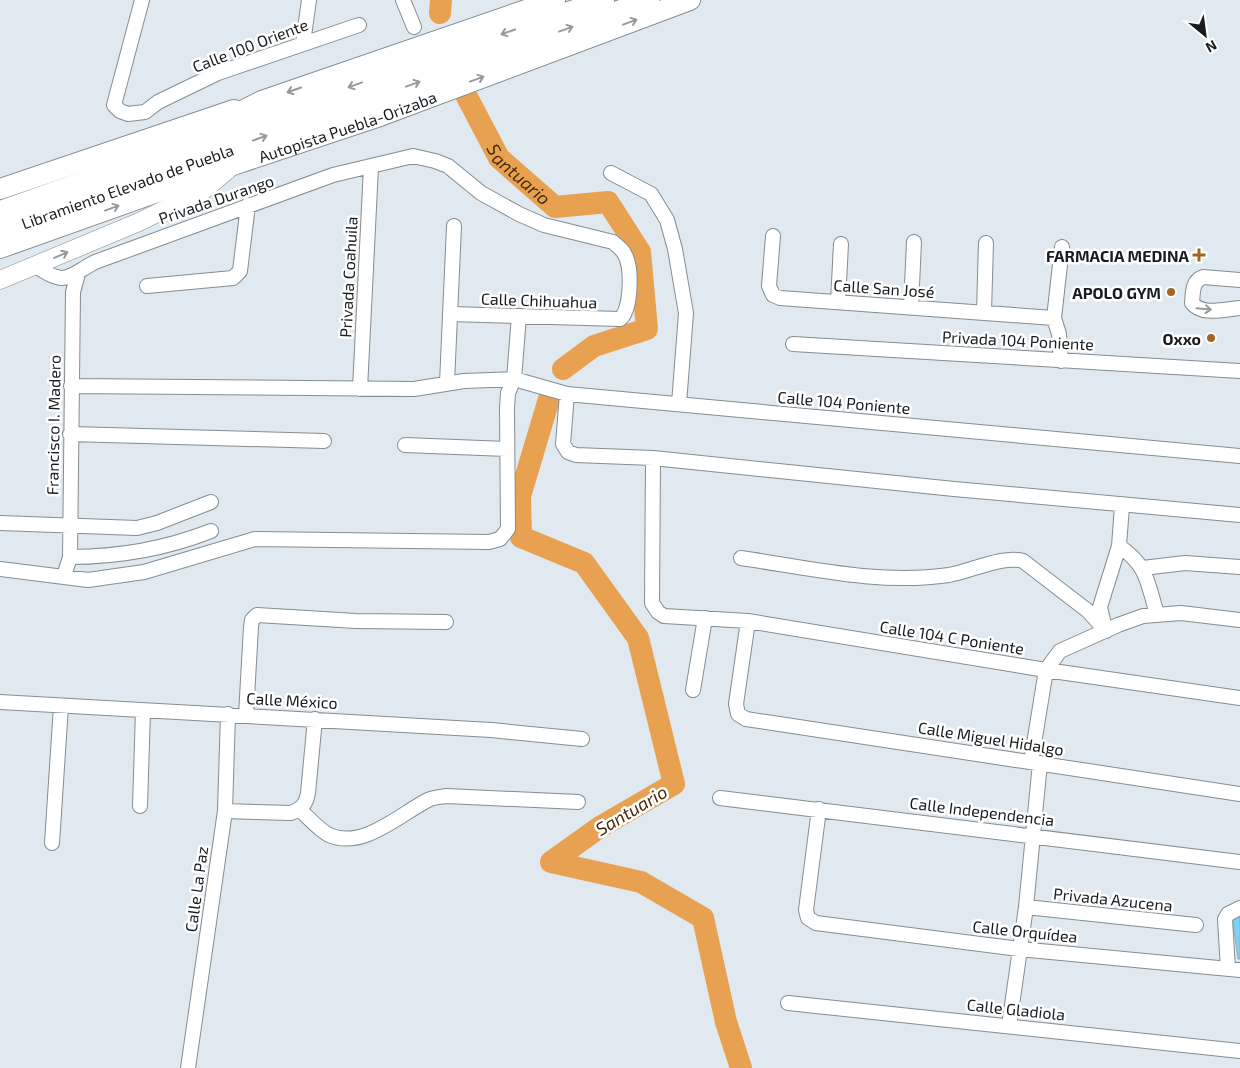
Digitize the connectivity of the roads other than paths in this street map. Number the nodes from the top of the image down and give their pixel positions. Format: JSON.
{"nodes":[{"id":1,"x":142,"y":0,"type":"edge"},
{"id":2,"x":309,"y":0,"type":"edge"},
{"id":3,"x":403,"y":0,"type":"edge"},
{"id":4,"x":555,"y":0,"type":"edge"},
{"id":5,"x":604,"y":0,"type":"edge"},
{"id":6,"x":649,"y":0,"type":"edge"},
{"id":7,"x":690,"y":0,"type":"edge"},
{"id":8,"x":359,"y":26,"type":"dead end"},
{"id":9,"x":414,"y":27,"type":"dead end"},
{"id":10,"x":304,"y":43,"type":"junction"},
{"id":11,"x":262,"y":101,"type":"junction"},
{"id":12,"x":233,"y":165,"type":"junction"},
{"id":13,"x":371,"y":167,"type":"junction"},
{"id":14,"x":612,"y":173,"type":"dead end"},
{"id":15,"x":0,"y":189,"type":"edge"},
{"id":16,"x":0,"y":201,"type":"edge"},
{"id":17,"x":248,"y":205,"type":"junction"},
{"id":18,"x":0,"y":211,"type":"edge"},
{"id":19,"x":454,"y":226,"type":"dead end"},
{"id":20,"x":0,"y":231,"type":"edge"},
{"id":21,"x":773,"y":236,"type":"dead end"},
{"id":22,"x":914,"y":242,"type":"dead end"},
{"id":23,"x":986,"y":243,"type":"dead end"},
{"id":24,"x":841,"y":244,"type":"dead end"},
{"id":25,"x":1062,"y":247,"type":"dead end"},
{"id":26,"x":0,"y":248,"type":"edge"},
{"id":27,"x":36,"y":266,"type":"junction"},
{"id":28,"x":78,"y":274,"type":"junction"},
{"id":29,"x":0,"y":280,"type":"edge"},
{"id":30,"x":1240,"y":280,"type":"edge"},
{"id":31,"x":147,"y":286,"type":"dead end"},
{"id":32,"x":838,"y":302,"type":"junction"},
{"id":33,"x":911,"y":307,"type":"junction"},
{"id":34,"x":1240,"y":308,"type":"edge"},
{"id":35,"x":984,"y":312,"type":"junction"},
{"id":36,"x":450,"y":314,"type":"junction"},
{"id":37,"x":626,"y":315,"type":"joint"},
{"id":38,"x":519,"y":316,"type":"junction"},
{"id":39,"x":1054,"y":318,"type":"junction"},
{"id":40,"x":793,"y":344,"type":"dead end"},
{"id":41,"x":1061,"y":361,"type":"junction"},
{"id":42,"x":1240,"y":371,"type":"edge"},
{"id":43,"x":514,"y":379,"type":"junction"},
{"id":44,"x":447,"y":383,"type":"junction"},
{"id":45,"x":71,"y":386,"type":"junction"},
{"id":46,"x":360,"y":390,"type":"junction"},
{"id":47,"x":567,"y":394,"type":"junction"},
{"id":48,"x":679,"y":404,"type":"junction"},
{"id":49,"x":70,"y":434,"type":"junction"},
{"id":50,"x":324,"y":441,"type":"dead end"},
{"id":51,"x":405,"y":445,"type":"dead end"},
{"id":52,"x":507,"y":449,"type":"junction"},
{"id":53,"x":1240,"y":456,"type":"edge"},
{"id":54,"x":653,"y":458,"type":"junction"},
{"id":55,"x":211,"y":502,"type":"dead end"},
{"id":56,"x":1122,"y":506,"type":"junction"},
{"id":57,"x":1240,"y":515,"type":"edge"},
{"id":58,"x":0,"y":523,"type":"edge"},
{"id":59,"x":69,"y":526,"type":"junction"},
{"id":60,"x":210,"y":531,"type":"dead end"},
{"id":61,"x":1119,"y":546,"type":"junction"},
{"id":62,"x":70,"y":557,"type":"junction"},
{"id":63,"x":741,"y":558,"type":"dead end"},
{"id":64,"x":1240,"y":567,"type":"edge"},
{"id":65,"x":1143,"y":568,"type":"junction"},
{"id":66,"x":0,"y":569,"type":"edge"},
{"id":67,"x":64,"y":576,"type":"junction"},
{"id":68,"x":1157,"y":614,"type":"junction"},
{"id":69,"x":706,"y":618,"type":"junction"},
{"id":70,"x":1240,"y":620,"type":"edge"},
{"id":71,"x":748,"y":621,"type":"junction"},
{"id":72,"x":446,"y":622,"type":"dead end"},
{"id":73,"x":1106,"y":631,"type":"junction"},
{"id":74,"x":1046,"y":670,"type":"junction"},
{"id":75,"x":693,"y":690,"type":"dead end"},
{"id":76,"x":1240,"y":698,"type":"edge"},
{"id":77,"x":0,"y":702,"type":"edge"},
{"id":78,"x":61,"y":706,"type":"junction"},
{"id":79,"x":143,"y":711,"type":"junction"},
{"id":80,"x":228,"y":714,"type":"junction"},
{"id":81,"x":246,"y":715,"type":"junction"},
{"id":82,"x":315,"y":719,"type":"junction"},
{"id":83,"x":582,"y":739,"type":"dead end"},
{"id":84,"x":1036,"y":763,"type":"junction"},
{"id":85,"x":1240,"y":794,"type":"edge"},
{"id":86,"x":720,"y":798,"type":"dead end"},
{"id":87,"x":578,"y":802,"type":"dead end"},
{"id":88,"x":140,"y":806,"type":"dead end"},
{"id":89,"x":303,"y":806,"type":"junction"},
{"id":90,"x":819,"y":809,"type":"junction"},
{"id":91,"x":224,"y":811,"type":"junction"},
{"id":92,"x":1032,"y":835,"type":"junction"},
{"id":93,"x":52,"y":842,"type":"dead end"},
{"id":94,"x":1240,"y":862,"type":"edge"},
{"id":95,"x":1026,"y":907,"type":"junction"},
{"id":96,"x":1240,"y":908,"type":"edge"},
{"id":97,"x":1196,"y":925,"type":"dead end"},
{"id":98,"x":1020,"y":949,"type":"junction"},
{"id":99,"x":1234,"y":969,"type":"edge"},
{"id":100,"x":788,"y":1003,"type":"dead end"},
{"id":101,"x":1010,"y":1026,"type":"junction"},
{"id":102,"x":1240,"y":1050,"type":"edge"},
{"id":103,"x":188,"y":1068,"type":"edge"}],
"edges":[{"from":1,"to":10,"type":"street","name":"Calle 100 Oriente"},
{"from":2,"to":10,"type":"street"},
{"from":3,"to":9,"type":"street"},
{"from":4,"to":11,"type":"highway","one_way":true},
{"from":5,"to":18,"type":"highway","name":"Libramiento Elevado de Puebla","one_way":true},
{"from":20,"to":6,"type":"highway","name":"Libramiento Elevado de Puebla","one_way":true},
{"from":12,"to":7,"type":"highway","name":"Autopista Puebla-Orizaba","one_way":true},
{"from":8,"to":10,"type":"street","name":"Calle 100 Oriente"},
{"from":11,"to":15,"type":"highway"},
{"from":11,"to":16,"type":"highway"},
{"from":26,"to":12,"type":"highway","name":"Autopista Puebla-Orizaba","one_way":true},
{"from":27,"to":12,"type":"main road","one_way":true},
{"from":13,"to":17,"type":"street","name":"Privada Durango"},
{"from":13,"to":37,"type":"street","name":"Privada Durango"},
{"from":13,"to":46,"type":"street","name":"Privada Coahuila"},
{"from":14,"to":48,"type":"street"},
{"from":17,"to":28,"type":"street","name":"Privada Durango"},
{"from":17,"to":31,"type":"street"},
{"from":19,"to":36,"type":"street"},
{"from":21,"to":32,"type":"street","name":"Calle San José"},
{"from":22,"to":33,"type":"street"},
{"from":23,"to":35,"type":"street"},
{"from":24,"to":32,"type":"street"},
{"from":25,"to":39,"type":"street"},
{"from":27,"to":28,"type":"street"},
{"from":27,"to":29,"type":"main road"},
{"from":28,"to":45,"type":"street","name":"Francisco I. Madero"},
{"from":30,"to":34,"type":"street","one_way":true},
{"from":32,"to":33,"type":"street","name":"Calle San José"},
{"from":33,"to":35,"type":"street","name":"Calle San José"},
{"from":35,"to":39,"type":"street","name":"Calle San José"},
{"from":36,"to":38,"type":"street","name":"Calle Chihuahua"},
{"from":36,"to":44,"type":"street"},
{"from":37,"to":38,"type":"street","name":"Calle Chihuahua"},
{"from":38,"to":43,"type":"street"},
{"from":39,"to":41,"type":"street"},
{"from":40,"to":41,"type":"street","name":"Privada 104 Poniente"},
{"from":41,"to":42,"type":"street","name":"Privada 104 Poniente"},
{"from":43,"to":44,"type":"street","name":"Calle 104 Poniente"},
{"from":43,"to":47,"type":"street","name":"Calle 104 Poniente"},
{"from":43,"to":52,"type":"street"},
{"from":44,"to":46,"type":"street","name":"Calle 104 Poniente"},
{"from":45,"to":46,"type":"street","name":"Calle 104 Poniente"},
{"from":45,"to":49,"type":"street","name":"Francisco I. Madero"},
{"from":47,"to":48,"type":"street","name":"Calle 104 Poniente"},
{"from":47,"to":54,"type":"street"},
{"from":48,"to":53,"type":"street","name":"Calle 104 Poniente"},
{"from":49,"to":50,"type":"street"},
{"from":49,"to":59,"type":"street","name":"Francisco I. Madero"},
{"from":51,"to":52,"type":"street"},
{"from":52,"to":67,"type":"street"},
{"from":54,"to":56,"type":"street"},
{"from":54,"to":69,"type":"street","name":"Calle 104 C Poniente"},
{"from":55,"to":59,"type":"street"},
{"from":56,"to":57,"type":"street"},
{"from":56,"to":61,"type":"street"},
{"from":58,"to":59,"type":"street"},
{"from":59,"to":62,"type":"street","name":"Francisco I. Madero"},
{"from":60,"to":62,"type":"street"},
{"from":61,"to":65,"type":"street"},
{"from":61,"to":73,"type":"street"},
{"from":62,"to":67,"type":"street","name":"Francisco I. Madero"},
{"from":63,"to":73,"type":"street"},
{"from":64,"to":65,"type":"street"},
{"from":65,"to":68,"type":"street"},
{"from":66,"to":67,"type":"street"},
{"from":68,"to":70,"type":"street"},
{"from":68,"to":73,"type":"street"},
{"from":69,"to":71,"type":"street","name":"Calle 104 C Poniente"},
{"from":69,"to":75,"type":"street"},
{"from":71,"to":74,"type":"street","name":"Calle 104 C Poniente"},
{"from":71,"to":84,"type":"street","name":"Calle Miguel Hidalgo"},
{"from":72,"to":81,"type":"street"},
{"from":73,"to":74,"type":"street"},
{"from":74,"to":76,"type":"street","name":"Calle 104 C Poniente"},
{"from":74,"to":84,"type":"street"},
{"from":77,"to":78,"type":"street","name":"Calle México"},
{"from":78,"to":79,"type":"street","name":"Calle México"},
{"from":78,"to":93,"type":"street"},
{"from":79,"to":80,"type":"street","name":"Calle México"},
{"from":79,"to":88,"type":"street"},
{"from":80,"to":81,"type":"street","name":"Calle México"},
{"from":80,"to":91,"type":"street","name":"Calle La Paz"},
{"from":81,"to":82,"type":"street","name":"Calle México"},
{"from":82,"to":83,"type":"street","name":"Calle México"},
{"from":82,"to":89,"type":"street"},
{"from":84,"to":85,"type":"street","name":"Calle Miguel Hidalgo"},
{"from":84,"to":92,"type":"street"},
{"from":86,"to":90,"type":"street","name":"Calle Independencia"},
{"from":87,"to":89,"type":"street"},
{"from":89,"to":91,"type":"street"},
{"from":90,"to":92,"type":"street","name":"Calle Independencia"},
{"from":90,"to":98,"type":"street","name":"Calle Orquídea"},
{"from":91,"to":103,"type":"street","name":"Calle La Paz"},
{"from":92,"to":94,"type":"street","name":"Calle Independencia"},
{"from":92,"to":95,"type":"street"},
{"from":95,"to":97,"type":"street","name":"Privada Azucena"},
{"from":95,"to":98,"type":"street"},
{"from":96,"to":99,"type":"street"},
{"from":98,"to":99,"type":"street","name":"Calle Orquídea"},
{"from":98,"to":101,"type":"street"},
{"from":100,"to":101,"type":"street","name":"Calle Gladiola"},
{"from":101,"to":102,"type":"street","name":"Calle Gladiola"}]}
